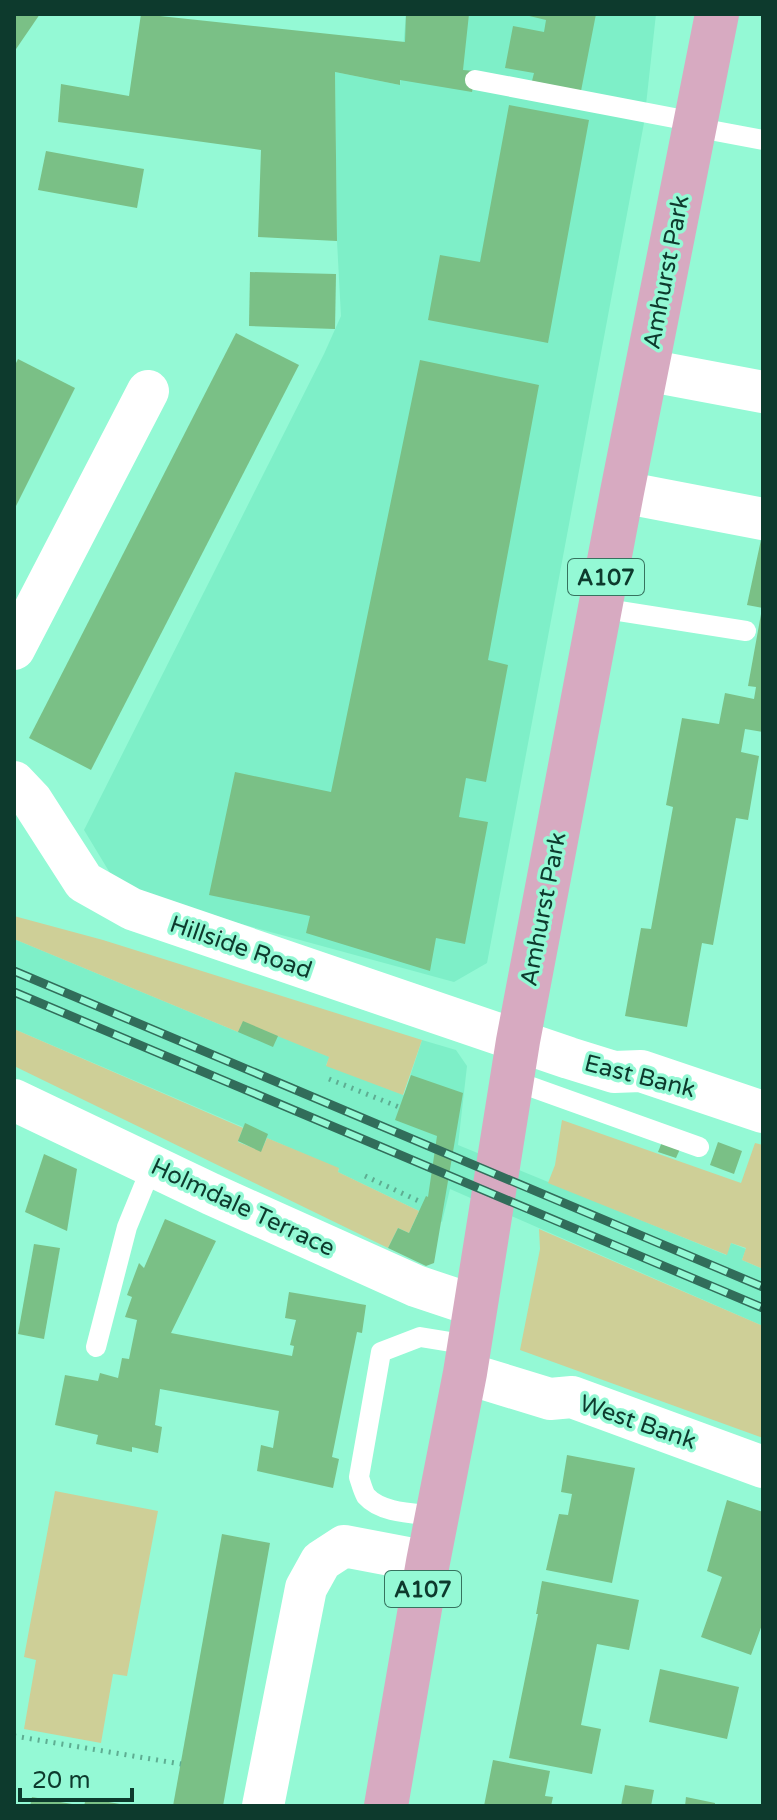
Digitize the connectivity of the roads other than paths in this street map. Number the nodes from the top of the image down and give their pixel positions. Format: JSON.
{"nodes":[{"id":1,"x":717,"y":14,"type":"edge"},
{"id":2,"x":475,"y":80,"type":"dead end"},
{"id":3,"x":695,"y":125,"type":"junction"},
{"id":4,"x":763,"y":140,"type":"edge"},
{"id":5,"x":646,"y":370,"type":"junction"},
{"id":6,"x":148,"y":391,"type":"dead end"},
{"id":7,"x":763,"y":392,"type":"edge"},
{"id":8,"x":622,"y":492,"type":"junction"},
{"id":9,"x":763,"y":519,"type":"edge"},
{"id":10,"x":600,"y":608,"type":"junction"},
{"id":11,"x":746,"y":631,"type":"dead end"},
{"id":12,"x":14,"y":649,"type":"edge"},
{"id":13,"x":14,"y":782,"type":"edge"},
{"id":14,"x":515,"y":1061,"type":"junction"},
{"id":15,"x":14,"y":1100,"type":"edge"},
{"id":16,"x":761,"y":1101,"type":"edge"},
{"id":17,"x":699,"y":1147,"type":"dead end"},
{"id":18,"x":152,"y":1166,"type":"junction"},
{"id":19,"x":470,"y":1342,"type":"junction"},
{"id":20,"x":96,"y":1347,"type":"dead end"},
{"id":21,"x":763,"y":1467,"type":"edge"},
{"id":22,"x":437,"y":1516,"type":"junction"},
{"id":23,"x":428,"y":1562,"type":"junction"},
{"id":24,"x":263,"y":1806,"type":"edge"},
{"id":25,"x":386,"y":1806,"type":"edge"}],
"edges":[{"from":1,"to":3,"type":"main road","name":"Amhurst Park","number":"A107"},
{"from":2,"to":3,"type":"lane"},
{"from":3,"to":4,"type":"lane"},
{"from":3,"to":5,"type":"main road","name":"Amhurst Park","number":"A107"},
{"from":5,"to":7,"type":"street"},
{"from":5,"to":8,"type":"main road","name":"Amhurst Park","number":"A107"},
{"from":6,"to":12,"type":"street"},
{"from":8,"to":9,"type":"street"},
{"from":8,"to":10,"type":"main road","name":"Amhurst Park","number":"A107"},
{"from":10,"to":11,"type":"lane"},
{"from":10,"to":14,"type":"main road","name":"Amhurst Park","number":"A107"},
{"from":13,"to":14,"type":"street","name":"Hillside Road"},
{"from":14,"to":16,"type":"street","name":"East Bank"},
{"from":14,"to":17,"type":"lane"},
{"from":14,"to":19,"type":"main road","name":"Amhurst Park","number":"A107"},
{"from":15,"to":18,"type":"street","name":"Holmdale Terrace"},
{"from":18,"to":19,"type":"street","name":"Holmdale Terrace"},
{"from":18,"to":20,"type":"lane"},
{"from":19,"to":21,"type":"street","name":"West Bank"},
{"from":19,"to":22,"type":"main road","name":"Amhurst Park","number":"A107"},
{"from":19,"to":22,"type":"lane"},
{"from":22,"to":23,"type":"main road","name":"Amhurst Park","number":"A107"},
{"from":23,"to":24,"type":"street"},
{"from":23,"to":25,"type":"main road","name":"Amhurst Park","number":"A107"}]}
